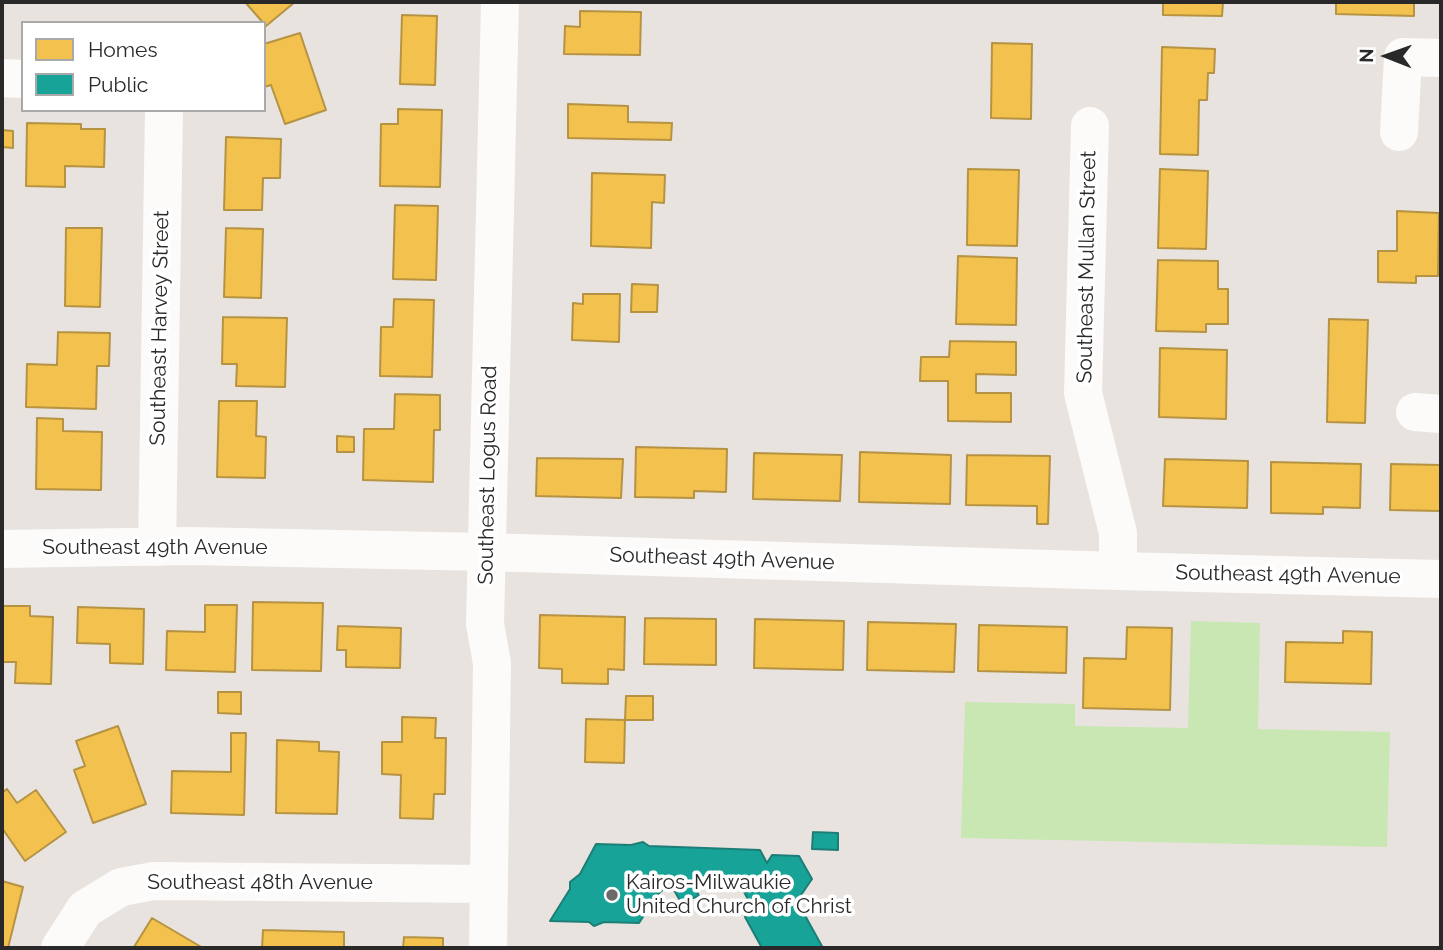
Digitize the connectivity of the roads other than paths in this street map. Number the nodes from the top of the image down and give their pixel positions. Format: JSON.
{"nodes":[{"id":1,"x":500,"y":2,"type":"edge"},
{"id":2,"x":1441,"y":58,"type":"edge"},
{"id":3,"x":2,"y":78,"type":"edge"},
{"id":4,"x":21,"y":79,"type":"edge"},
{"id":5,"x":164,"y":112,"type":"edge"},
{"id":6,"x":1090,"y":126,"type":"dead end"},
{"id":7,"x":1399,"y":132,"type":"dead end"},
{"id":8,"x":157,"y":547,"type":"junction"},
{"id":9,"x":2,"y":549,"type":"edge"},
{"id":10,"x":486,"y":552,"type":"junction"},
{"id":11,"x":1118,"y":571,"type":"junction"},
{"id":12,"x":1441,"y":579,"type":"edge"},
{"id":13,"x":489,"y":884,"type":"junction"},
{"id":14,"x":60,"y":948,"type":"edge"},
{"id":15,"x":488,"y":948,"type":"edge"}],
"edges":[{"from":1,"to":10,"type":"street","name":"Southeast Logus Road"},
{"from":2,"to":7,"type":"street"},
{"from":3,"to":4,"type":"street"},
{"from":5,"to":8,"type":"street","name":"Southeast Harvey Street"},
{"from":6,"to":11,"type":"street","name":"Southeast Mullan Street"},
{"from":8,"to":9,"type":"street","name":"Southeast 49th Avenue"},
{"from":8,"to":10,"type":"street","name":"Southeast 49th Avenue"},
{"from":10,"to":11,"type":"street","name":"Southeast 49th Avenue"},
{"from":10,"to":13,"type":"street","name":"Southeast Logus Road"},
{"from":11,"to":12,"type":"street","name":"Southeast 49th Avenue"},
{"from":13,"to":14,"type":"street","name":"Southeast 48th Avenue"},
{"from":13,"to":15,"type":"street","name":"Southeast Logus Road"}]}
